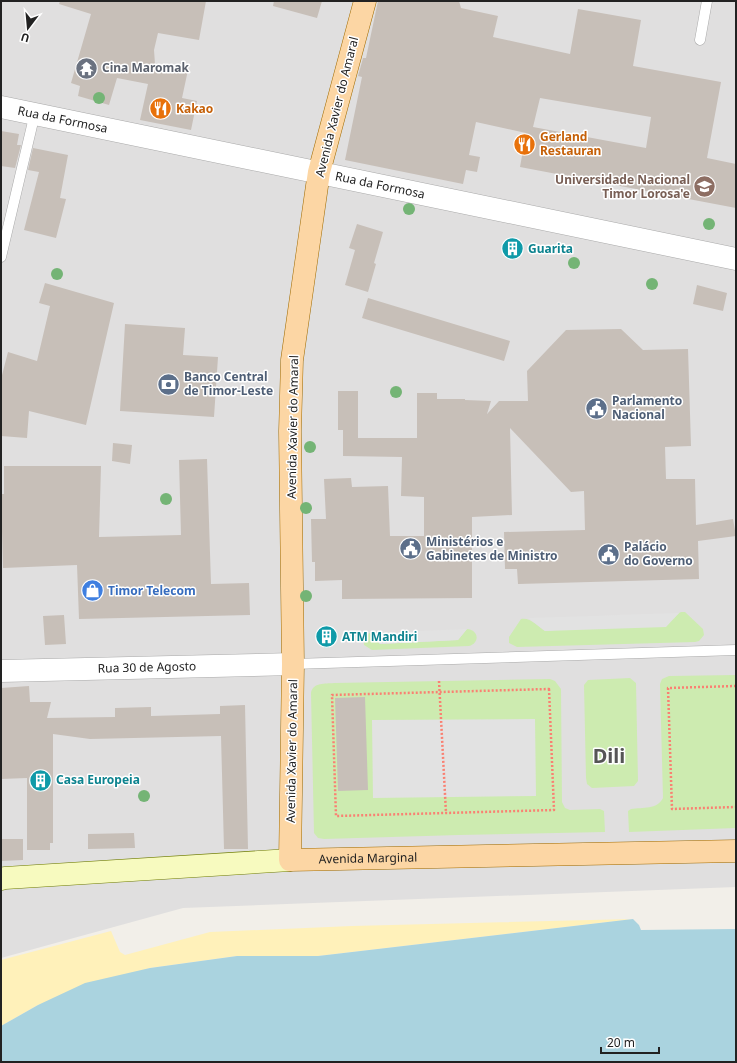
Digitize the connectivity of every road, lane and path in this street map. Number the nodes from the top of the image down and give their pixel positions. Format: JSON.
{"nodes":[{"id":1,"x":365,"y":1,"type":"edge"},
{"id":2,"x":706,"y":1,"type":"edge"},
{"id":3,"x":700,"y":40,"type":"dead end"},
{"id":4,"x":1,"y":107,"type":"edge"},
{"id":5,"x":35,"y":114,"type":"junction"},
{"id":6,"x":320,"y":172,"type":"junction"},
{"id":7,"x":1,"y":257,"type":"edge"},
{"id":8,"x":736,"y":259,"type":"edge"},
{"id":9,"x":736,"y":650,"type":"edge"},
{"id":10,"x":293,"y":664,"type":"junction"},
{"id":11,"x":1,"y":671,"type":"edge"},
{"id":12,"x":439,"y":682,"type":"dead end"},
{"id":13,"x":736,"y":686,"type":"edge"},
{"id":14,"x":440,"y":692,"type":"junction"},
{"id":15,"x":736,"y":807,"type":"edge"},
{"id":16,"x":446,"y":813,"type":"junction"},
{"id":17,"x":736,"y":851,"type":"edge"},
{"id":18,"x":290,"y":860,"type":"junction"},
{"id":19,"x":1,"y":879,"type":"edge"}],
"edges":[{"from":1,"to":6,"type":"main road","name":"Avenida Xavier do Amaral"},
{"from":2,"to":3,"type":"lane"},
{"from":4,"to":5,"type":"street","name":"Rua da Formosa"},
{"from":5,"to":6,"type":"street","name":"Rua da Formosa"},
{"from":5,"to":7,"type":"lane"},
{"from":6,"to":8,"type":"street","name":"Rua da Formosa"},
{"from":6,"to":10,"type":"main road","name":"Avenida Xavier do Amaral"},
{"from":9,"to":10,"type":"lane"},
{"from":10,"to":11,"type":"street","name":"Rua 30 de Agosto"},
{"from":10,"to":18,"type":"main road","name":"Avenida Xavier do Amaral"},
{"from":12,"to":14,"type":"path"},
{"from":13,"to":15,"type":"path"},
{"from":14,"to":16,"type":"path"},
{"from":14,"to":16,"type":"path"},
{"from":14,"to":16,"type":"path"},
{"from":17,"to":18,"type":"main road","name":"Avenida Marginal"},
{"from":18,"to":19,"type":"main road","name":"Avenida Marginal"}]}
